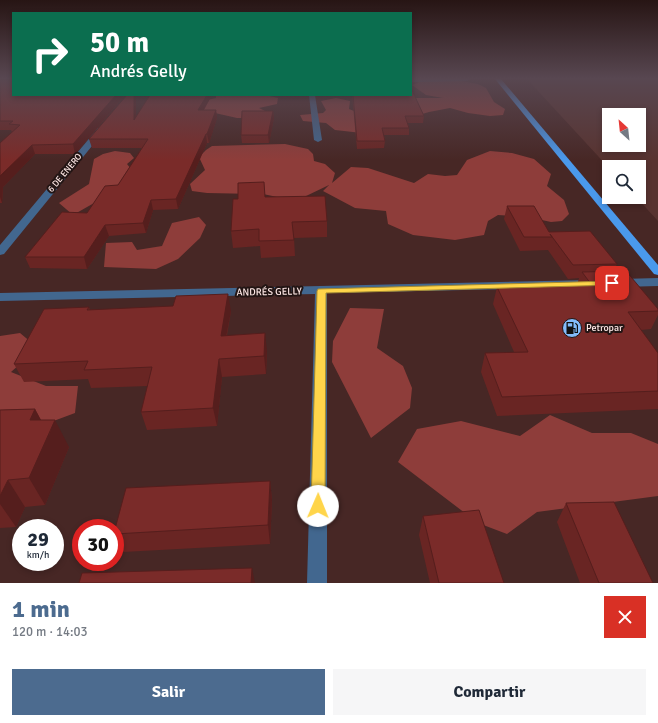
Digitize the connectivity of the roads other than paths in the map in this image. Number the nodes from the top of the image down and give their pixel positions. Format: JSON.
{"nodes":[{"id":1,"x":313,"y":106,"type":"edge"},
{"id":2,"x":521,"y":106,"type":"edge"},
{"id":3,"x":105,"y":125,"type":"edge"},
{"id":4,"x":318,"y":140,"type":"dead end"},
{"id":5,"x":0,"y":252,"type":"edge"},
{"id":6,"x":658,"y":272,"type":"edge"},
{"id":7,"x":658,"y":282,"type":"edge"},
{"id":8,"x":321,"y":291,"type":"junction"},
{"id":9,"x":0,"y":297,"type":"edge"},
{"id":10,"x":317,"y":583,"type":"edge"}],
"edges":[{"from":1,"to":4,"type":"street"},
{"from":2,"to":6,"type":"main road"},
{"from":3,"to":5,"type":"street","name":"6 DE ENERO"},
{"from":7,"to":8,"type":"street","name":"ANDRÉS GELLY"},
{"from":8,"to":9,"type":"street","name":"ANDRÉS GELLY"},
{"from":8,"to":10,"type":"street"}]}
